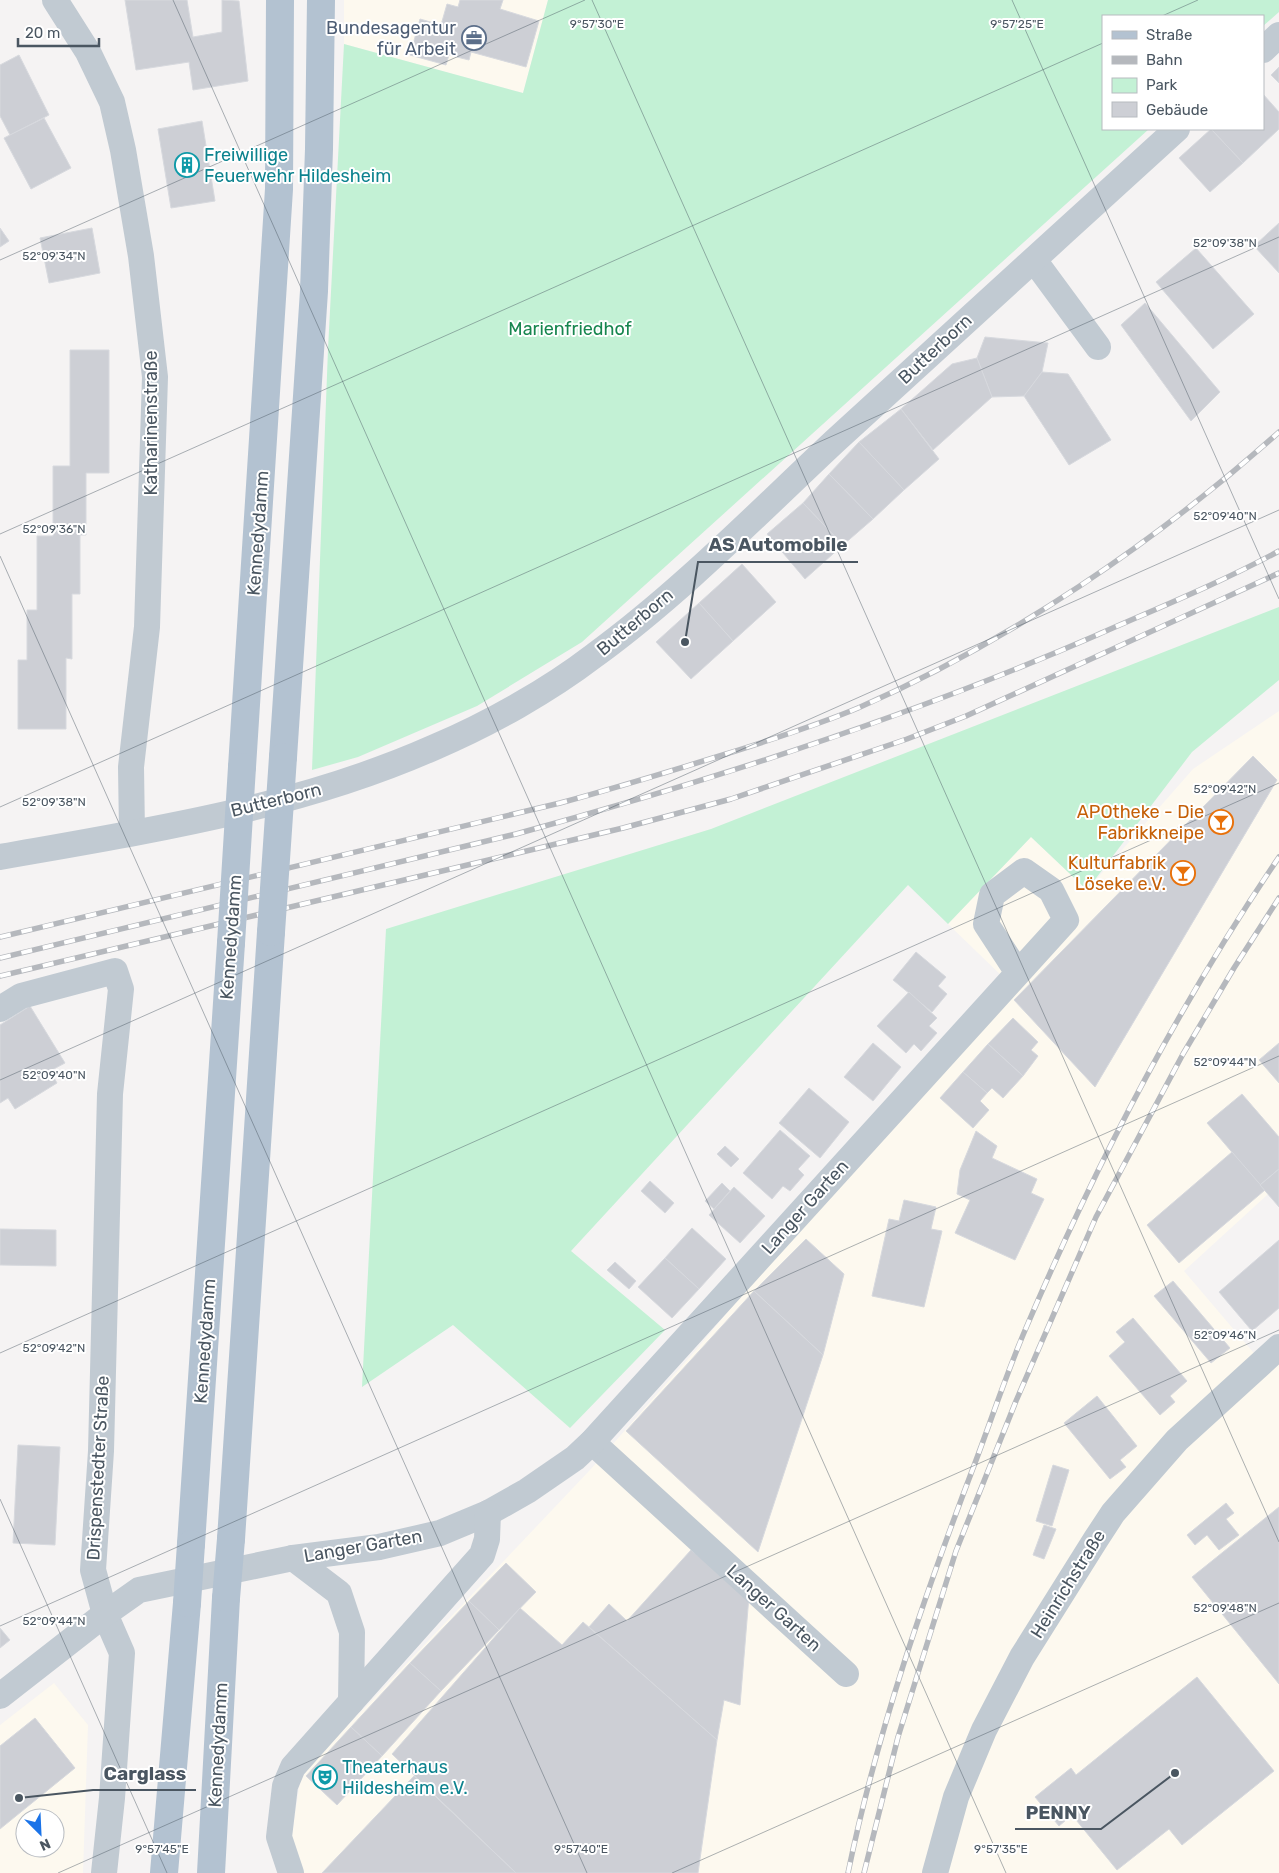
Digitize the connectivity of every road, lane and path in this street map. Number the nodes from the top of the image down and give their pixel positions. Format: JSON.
{"nodes":[{"id":1,"x":55,"y":0,"type":"edge"},
{"id":2,"x":280,"y":0,"type":"edge"},
{"id":3,"x":322,"y":0,"type":"edge"},
{"id":4,"x":1279,"y":35,"type":"edge"},
{"id":5,"x":1264,"y":49,"type":"edge"},
{"id":6,"x":1176,"y":130,"type":"edge"},
{"id":7,"x":1034,"y":260,"type":"junction"},
{"id":8,"x":1098,"y":347,"type":"dead end"},
{"id":9,"x":132,"y":833,"type":"junction"},
{"id":10,"x":0,"y":857,"type":"edge"},
{"id":11,"x":1018,"y":973,"type":"dead end"},
{"id":12,"x":0,"y":1009,"type":"edge"},
{"id":13,"x":1279,"y":1346,"type":"edge"},
{"id":14,"x":592,"y":1442,"type":"junction"},
{"id":15,"x":488,"y":1513,"type":"junction"},
{"id":16,"x":293,"y":1558,"type":"junction"},
{"id":17,"x":105,"y":1614,"type":"junction"},
{"id":18,"x":846,"y":1674,"type":"dead end"},
{"id":19,"x":0,"y":1696,"type":"edge"},
{"id":20,"x":351,"y":1702,"type":"junction"},
{"id":21,"x":104,"y":1873,"type":"edge"},
{"id":22,"x":164,"y":1873,"type":"edge"},
{"id":23,"x":211,"y":1873,"type":"edge"},
{"id":24,"x":291,"y":1873,"type":"edge"},
{"id":25,"x":935,"y":1873,"type":"edge"}],
"edges":[{"from":1,"to":9,"type":"street","name":"Katharinenstraße"},
{"from":2,"to":22,"type":"main road","name":"Kennedydamm","bridge":true},
{"from":3,"to":23,"type":"main road","name":"Kennedydamm","bridge":true},
{"from":4,"to":5,"type":"street"},
{"from":6,"to":7,"type":"street","name":"Butterborn"},
{"from":7,"to":8,"type":"street"},
{"from":7,"to":9,"type":"street","name":"Butterborn"},
{"from":9,"to":10,"type":"street","name":"Butterborn"},
{"from":11,"to":14,"type":"street","name":"Langer Garten"},
{"from":12,"to":17,"type":"street","name":"Drispenstedter Straße"},
{"from":13,"to":25,"type":"street","name":"Heinrichstraße"},
{"from":14,"to":15,"type":"street","name":"Langer Garten"},
{"from":14,"to":18,"type":"street","name":"Langer Garten"},
{"from":15,"to":16,"type":"street","name":"Langer Garten"},
{"from":15,"to":20,"type":"street"},
{"from":16,"to":17,"type":"street","name":"Langer Garten"},
{"from":16,"to":20,"type":"street","name":"Langer Garten"},
{"from":17,"to":19,"type":"street","name":"Langer Garten"},
{"from":17,"to":21,"type":"street","name":"Drispenstedter Straße"},
{"from":20,"to":24,"type":"street"}]}
